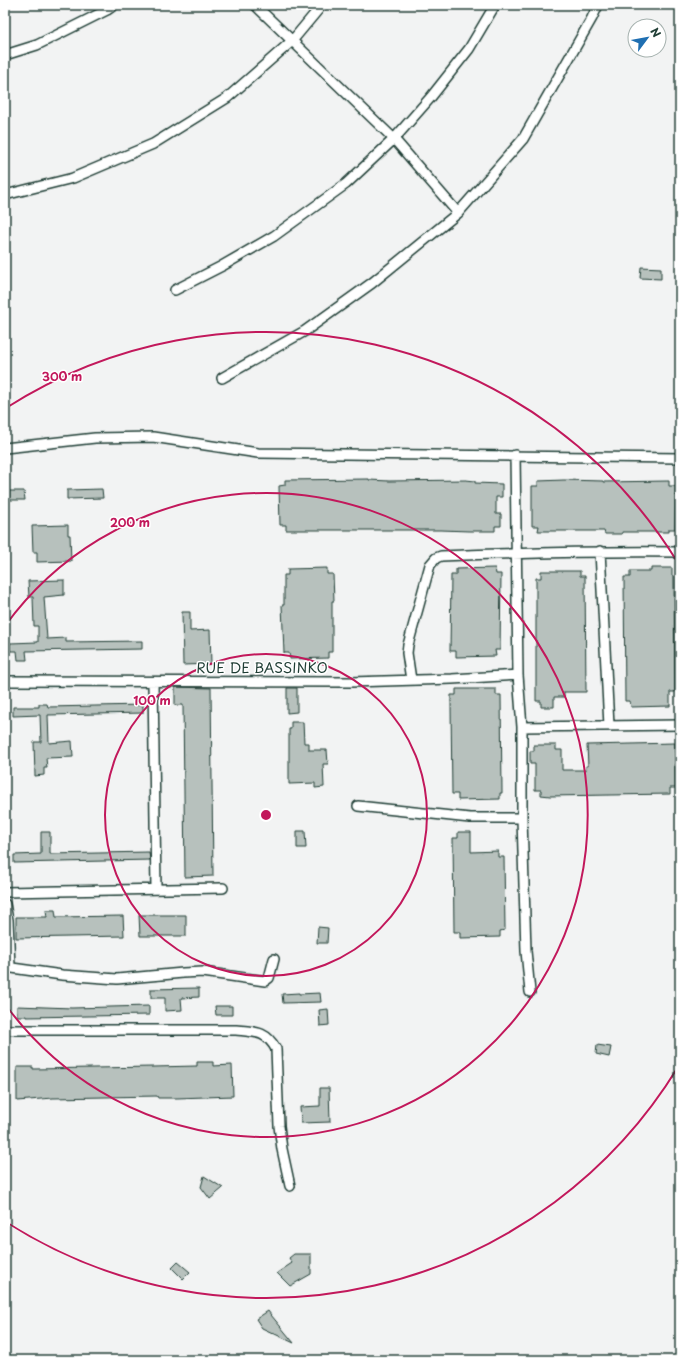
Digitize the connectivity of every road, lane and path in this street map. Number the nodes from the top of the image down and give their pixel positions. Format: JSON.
{"nodes":[{"id":1,"x":114,"y":5,"type":"edge"},
{"id":2,"x":255,"y":5,"type":"edge"},
{"id":3,"x":322,"y":5,"type":"edge"},
{"id":4,"x":495,"y":5,"type":"edge"},
{"id":5,"x":598,"y":5,"type":"edge"},
{"id":6,"x":292,"y":41,"type":"junction"},
{"id":7,"x":5,"y":55,"type":"edge"},
{"id":8,"x":394,"y":139,"type":"junction"},
{"id":9,"x":5,"y":195,"type":"edge"},
{"id":10,"x":458,"y":213,"type":"junction"},
{"id":11,"x":175,"y":290,"type":"dead end"},
{"id":12,"x":222,"y":378,"type":"dead end"},
{"id":13,"x":5,"y":448,"type":"edge"},
{"id":14,"x":515,"y":455,"type":"junction"},
{"id":15,"x":680,"y":458,"type":"edge"},
{"id":16,"x":600,"y":551,"type":"junction"},
{"id":17,"x":680,"y":552,"type":"edge"},
{"id":18,"x":516,"y":553,"type":"junction"},
{"id":19,"x":518,"y":675,"type":"junction"},
{"id":20,"x":411,"y":680,"type":"junction"},
{"id":21,"x":5,"y":681,"type":"edge"},
{"id":22,"x":152,"y":682,"type":"junction"},
{"id":23,"x":680,"y":725,"type":"edge"},
{"id":24,"x":608,"y":726,"type":"junction"},
{"id":25,"x":522,"y":727,"type":"junction"},
{"id":26,"x":358,"y":806,"type":"dead end"},
{"id":27,"x":522,"y":818,"type":"junction"},
{"id":28,"x":224,"y":888,"type":"dead end"},
{"id":29,"x":156,"y":889,"type":"junction"},
{"id":30,"x":5,"y":892,"type":"edge"},
{"id":31,"x":5,"y":904,"type":"edge"},
{"id":32,"x":274,"y":959,"type":"dead end"},
{"id":33,"x":7,"y":967,"type":"edge"},
{"id":34,"x":530,"y":992,"type":"dead end"},
{"id":35,"x":5,"y":1030,"type":"edge"},
{"id":36,"x":290,"y":1186,"type":"dead end"}],
"edges":[{"from":1,"to":7,"type":"street"},
{"from":2,"to":6,"type":"street"},
{"from":3,"to":6,"type":"street"},
{"from":4,"to":8,"type":"street"},
{"from":5,"to":10,"type":"street"},
{"from":6,"to":8,"type":"street"},
{"from":6,"to":9,"type":"street"},
{"from":8,"to":10,"type":"street"},
{"from":8,"to":11,"type":"street"},
{"from":10,"to":12,"type":"street"},
{"from":13,"to":14,"type":"street"},
{"from":14,"to":15,"type":"street"},
{"from":14,"to":18,"type":"street"},
{"from":16,"to":17,"type":"street"},
{"from":16,"to":18,"type":"street"},
{"from":16,"to":24,"type":"street"},
{"from":18,"to":19,"type":"street"},
{"from":18,"to":20,"type":"street"},
{"from":19,"to":20,"type":"street","name":"RUE DE BASSINKO"},
{"from":19,"to":25,"type":"street"},
{"from":20,"to":22,"type":"street","name":"RUE DE BASSINKO"},
{"from":21,"to":22,"type":"street","name":"RUE DE BASSINKO"},
{"from":22,"to":29,"type":"street"},
{"from":23,"to":24,"type":"street"},
{"from":24,"to":25,"type":"street"},
{"from":25,"to":27,"type":"street"},
{"from":26,"to":27,"type":"street"},
{"from":27,"to":34,"type":"street"},
{"from":28,"to":29,"type":"street"},
{"from":29,"to":30,"type":"street"},
{"from":31,"to":33,"type":"street"},
{"from":32,"to":33,"type":"street"},
{"from":35,"to":36,"type":"street"}]}
